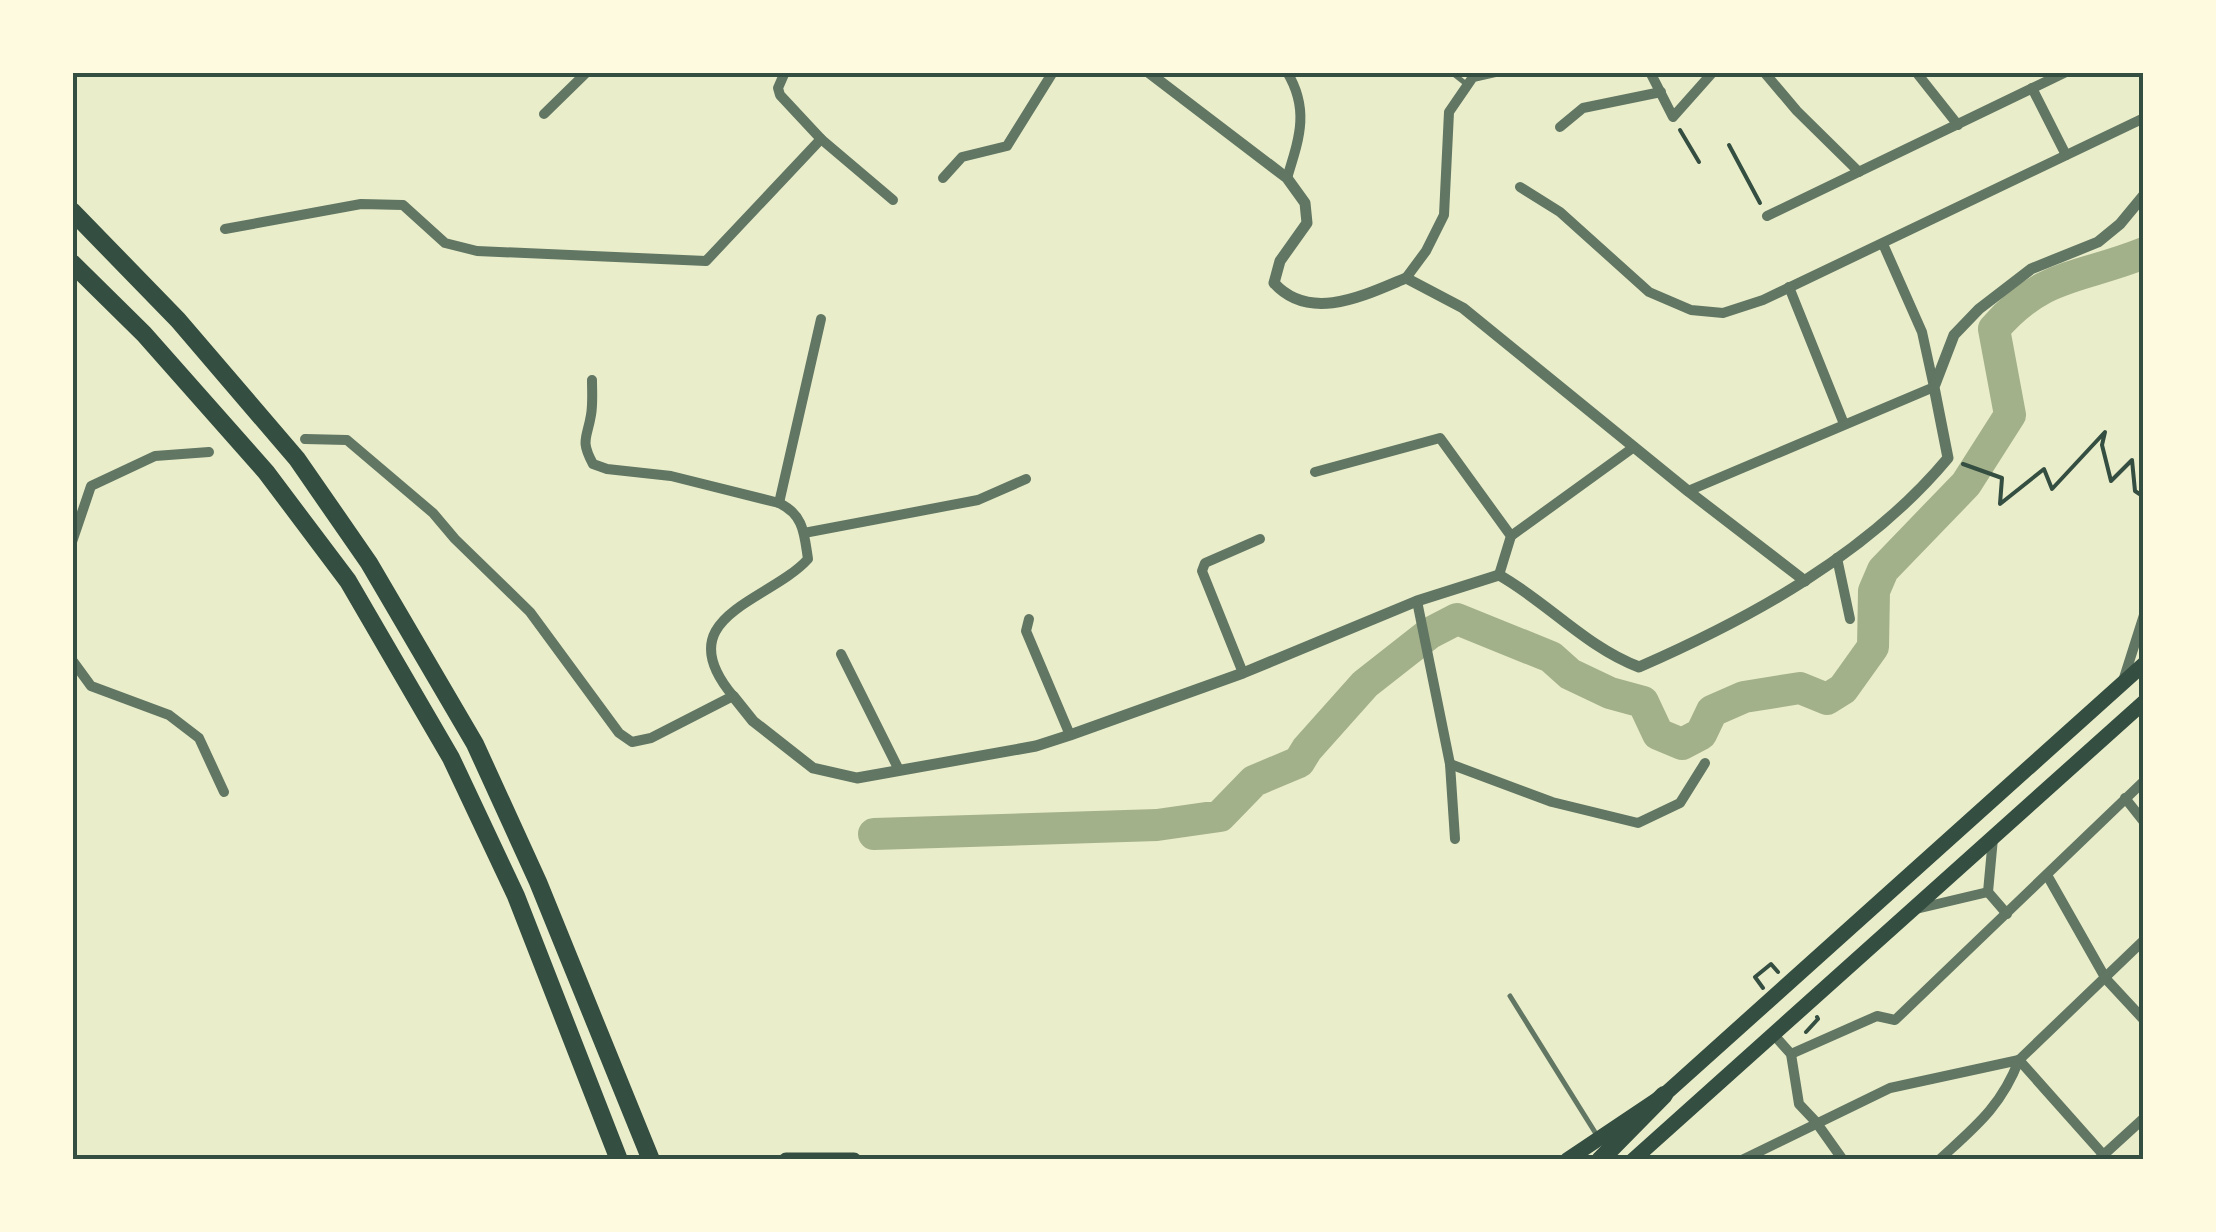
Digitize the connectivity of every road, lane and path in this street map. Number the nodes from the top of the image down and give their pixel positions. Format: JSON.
{"nodes":[{"id":1,"x":587,"y":72,"type":"edge"},
{"id":2,"x":786,"y":72,"type":"edge"},
{"id":3,"x":1053,"y":72,"type":"edge"},
{"id":4,"x":1148,"y":72,"type":"edge"},
{"id":5,"x":1287,"y":72,"type":"edge"},
{"id":6,"x":1452,"y":72,"type":"edge"},
{"id":7,"x":1495,"y":72,"type":"edge"},
{"id":8,"x":1650,"y":72,"type":"edge"},
{"id":9,"x":1714,"y":72,"type":"edge"},
{"id":10,"x":1764,"y":72,"type":"edge"},
{"id":11,"x":1916,"y":72,"type":"edge"},
{"id":12,"x":2066,"y":72,"type":"edge"},
{"id":13,"x":2041,"y":77,"type":"edge"},
{"id":14,"x":1468,"y":85,"type":"junction"},
{"id":15,"x":2032,"y":88,"type":"junction"},
{"id":16,"x":1660,"y":92,"type":"junction"},
{"id":17,"x":544,"y":114,"type":"dead end"},
{"id":18,"x":1673,"y":118,"type":"junction"},
{"id":19,"x":2144,"y":118,"type":"edge"},
{"id":20,"x":1958,"y":125,"type":"junction"},
{"id":21,"x":1560,"y":128,"type":"dead end"},
{"id":22,"x":821,"y":139,"type":"junction"},
{"id":23,"x":1729,"y":145,"type":"dead end"},
{"id":24,"x":2066,"y":155,"type":"junction"},
{"id":25,"x":1699,"y":162,"type":"dead end"},
{"id":26,"x":1859,"y":172,"type":"junction"},
{"id":27,"x":943,"y":178,"type":"dead end"},
{"id":28,"x":1287,"y":178,"type":"junction"},
{"id":29,"x":1520,"y":188,"type":"dead end"},
{"id":30,"x":2144,"y":195,"type":"edge"},
{"id":31,"x":893,"y":200,"type":"dead end"},
{"id":32,"x":72,"y":211,"type":"edge"},
{"id":33,"x":1767,"y":216,"type":"joint"},
{"id":34,"x":225,"y":228,"type":"dead end"},
{"id":35,"x":1882,"y":244,"type":"junction"},
{"id":36,"x":72,"y":263,"type":"edge"},
{"id":37,"x":1406,"y":278,"type":"junction"},
{"id":38,"x":1789,"y":287,"type":"junction"},
{"id":39,"x":822,"y":319,"type":"dead end"},
{"id":40,"x":592,"y":380,"type":"dead end"},
{"id":41,"x":1934,"y":387,"type":"junction"},
{"id":42,"x":1844,"y":424,"type":"junction"},
{"id":43,"x":305,"y":439,"type":"dead end"},
{"id":44,"x":1634,"y":447,"type":"junction"},
{"id":45,"x":209,"y":452,"type":"dead end"},
{"id":46,"x":1955,"y":462,"type":"dead end"},
{"id":47,"x":1315,"y":472,"type":"dead end"},
{"id":48,"x":1026,"y":479,"type":"dead end"},
{"id":49,"x":1688,"y":491,"type":"junction"},
{"id":50,"x":2144,"y":498,"type":"edge"},
{"id":51,"x":779,"y":503,"type":"junction"},
{"id":52,"x":804,"y":533,"type":"junction"},
{"id":53,"x":1510,"y":536,"type":"junction"},
{"id":54,"x":1260,"y":539,"type":"dead end"},
{"id":55,"x":72,"y":542,"type":"edge"},
{"id":56,"x":1837,"y":558,"type":"junction"},
{"id":57,"x":1498,"y":574,"type":"junction"},
{"id":58,"x":1805,"y":581,"type":"junction"},
{"id":59,"x":1417,"y":602,"type":"junction"},
{"id":60,"x":2144,"y":615,"type":"edge"},
{"id":61,"x":1029,"y":619,"type":"dead end"},
{"id":62,"x":1850,"y":619,"type":"dead end"},
{"id":63,"x":841,"y":654,"type":"dead end"},
{"id":64,"x":72,"y":660,"type":"edge"},
{"id":65,"x":2144,"y":664,"type":"edge"},
{"id":66,"x":1244,"y":672,"type":"junction"},
{"id":67,"x":2123,"y":682,"type":"junction"},
{"id":68,"x":733,"y":696,"type":"junction"},
{"id":69,"x":2144,"y":702,"type":"edge"},
{"id":70,"x":1070,"y":735,"type":"junction"},
{"id":71,"x":1706,"y":763,"type":"dead end"},
{"id":72,"x":1450,"y":764,"type":"junction"},
{"id":73,"x":899,"y":770,"type":"junction"},
{"id":74,"x":2144,"y":781,"type":"edge"},
{"id":75,"x":224,"y":792,"type":"dead end"},
{"id":76,"x":2125,"y":798,"type":"junction"},
{"id":77,"x":2144,"y":822,"type":"edge"},
{"id":78,"x":1993,"y":837,"type":"junction"},
{"id":79,"x":1455,"y":839,"type":"dead end"},
{"id":80,"x":2047,"y":875,"type":"junction"},
{"id":81,"x":1988,"y":892,"type":"junction"},
{"id":82,"x":1909,"y":910,"type":"junction"},
{"id":83,"x":2007,"y":914,"type":"junction"},
{"id":84,"x":2144,"y":940,"type":"edge"},
{"id":85,"x":1755,"y":977,"type":"dead end"},
{"id":86,"x":2106,"y":979,"type":"junction"},
{"id":87,"x":1788,"y":984,"type":"junction"},
{"id":88,"x":1510,"y":996,"type":"dead end"},
{"id":89,"x":2144,"y":1020,"type":"edge"},
{"id":90,"x":1774,"y":1036,"type":"junction"},
{"id":91,"x":1791,"y":1054,"type":"junction"},
{"id":92,"x":2020,"y":1060,"type":"junction"},
{"id":93,"x":1664,"y":1095,"type":"junction"},
{"id":94,"x":2144,"y":1118,"type":"edge"},
{"id":95,"x":1816,"y":1122,"type":"junction"},
{"id":96,"x":1600,"y":1140,"type":"junction"},
{"id":97,"x":2103,"y":1158,"type":"edge"},
{"id":98,"x":618,"y":1160,"type":"edge"},
{"id":99,"x":651,"y":1160,"type":"edge"},
{"id":100,"x":786,"y":1160,"type":"edge"},
{"id":101,"x":854,"y":1160,"type":"edge"},
{"id":102,"x":1567,"y":1160,"type":"edge"},
{"id":103,"x":1600,"y":1160,"type":"edge"},
{"id":104,"x":1633,"y":1160,"type":"edge"},
{"id":105,"x":1742,"y":1160,"type":"edge"},
{"id":106,"x":1843,"y":1160,"type":"edge"},
{"id":107,"x":1939,"y":1160,"type":"edge"}],
"edges":[{"from":1,"to":17,"type":"street"},
{"from":2,"to":22,"type":"street"},
{"from":3,"to":27,"type":"street"},
{"from":4,"to":28,"type":"street"},
{"from":5,"to":28,"type":"street"},
{"from":6,"to":14,"type":"lane"},
{"from":7,"to":14,"type":"street"},
{"from":8,"to":16,"type":"street"},
{"from":9,"to":18,"type":"street"},
{"from":10,"to":26,"type":"street"},
{"from":11,"to":20,"type":"street"},
{"from":12,"to":13,"type":"street"},
{"from":13,"to":15,"type":"street"},
{"from":14,"to":37,"type":"street"},
{"from":15,"to":20,"type":"street"},
{"from":15,"to":24,"type":"street"},
{"from":16,"to":18,"type":"street"},
{"from":16,"to":21,"type":"street"},
{"from":18,"to":25,"type":"path"},
{"from":19,"to":24,"type":"street"},
{"from":20,"to":26,"type":"street"},
{"from":22,"to":31,"type":"street"},
{"from":22,"to":34,"type":"street"},
{"from":23,"to":33,"type":"path"},
{"from":24,"to":35,"type":"street"},
{"from":26,"to":33,"type":"street"},
{"from":28,"to":37,"type":"street"},
{"from":29,"to":38,"type":"street"},
{"from":30,"to":41,"type":"street"},
{"from":32,"to":99,"type":"highway"},
{"from":35,"to":38,"type":"street"},
{"from":35,"to":41,"type":"street"},
{"from":36,"to":98,"type":"highway"},
{"from":37,"to":44,"type":"street"},
{"from":38,"to":42,"type":"street"},
{"from":39,"to":51,"type":"street"},
{"from":40,"to":51,"type":"street"},
{"from":41,"to":42,"type":"street"},
{"from":41,"to":56,"type":"street"},
{"from":42,"to":49,"type":"street"},
{"from":43,"to":68,"type":"street"},
{"from":44,"to":49,"type":"street"},
{"from":44,"to":53,"type":"street"},
{"from":45,"to":55,"type":"street"},
{"from":46,"to":50,"type":"path"},
{"from":47,"to":53,"type":"street"},
{"from":48,"to":52,"type":"street"},
{"from":49,"to":58,"type":"street"},
{"from":51,"to":52,"type":"street"},
{"from":52,"to":68,"type":"street"},
{"from":53,"to":57,"type":"street"},
{"from":54,"to":66,"type":"street"},
{"from":56,"to":58,"type":"street"},
{"from":56,"to":62,"type":"street"},
{"from":57,"to":58,"type":"street"},
{"from":57,"to":59,"type":"street"},
{"from":59,"to":66,"type":"street"},
{"from":59,"to":72,"type":"street"},
{"from":60,"to":67,"type":"street"},
{"from":61,"to":70,"type":"street"},
{"from":63,"to":73,"type":"street"},
{"from":64,"to":75,"type":"street"},
{"from":65,"to":67,"type":"highway"},
{"from":66,"to":70,"type":"street"},
{"from":67,"to":87,"type":"highway"},
{"from":68,"to":73,"type":"street"},
{"from":69,"to":78,"type":"highway"},
{"from":70,"to":73,"type":"street"},
{"from":71,"to":72,"type":"street"},
{"from":72,"to":79,"type":"street"},
{"from":74,"to":76,"type":"street"},
{"from":76,"to":77,"type":"street"},
{"from":76,"to":80,"type":"street"},
{"from":78,"to":81,"type":"street"},
{"from":78,"to":82,"type":"highway"},
{"from":80,"to":83,"type":"street"},
{"from":80,"to":86,"type":"street"},
{"from":81,"to":82,"type":"street"},
{"from":81,"to":83,"type":"street"},
{"from":82,"to":90,"type":"highway"},
{"from":83,"to":91,"type":"street"},
{"from":84,"to":86,"type":"street"},
{"from":85,"to":87,"type":"path"},
{"from":86,"to":89,"type":"street"},
{"from":86,"to":92,"type":"street"},
{"from":87,"to":93,"type":"highway"},
{"from":88,"to":96,"type":"lane"},
{"from":90,"to":91,"type":"street"},
{"from":90,"to":104,"type":"highway"},
{"from":91,"to":95,"type":"street"},
{"from":92,"to":95,"type":"street"},
{"from":92,"to":97,"type":"street"},
{"from":92,"to":107,"type":"street"},
{"from":93,"to":96,"type":"highway"},
{"from":93,"to":103,"type":"highway"},
{"from":94,"to":97,"type":"street"},
{"from":95,"to":105,"type":"street"},
{"from":95,"to":106,"type":"street"},
{"from":96,"to":102,"type":"highway"},
{"from":100,"to":101,"type":"highway"}]}
